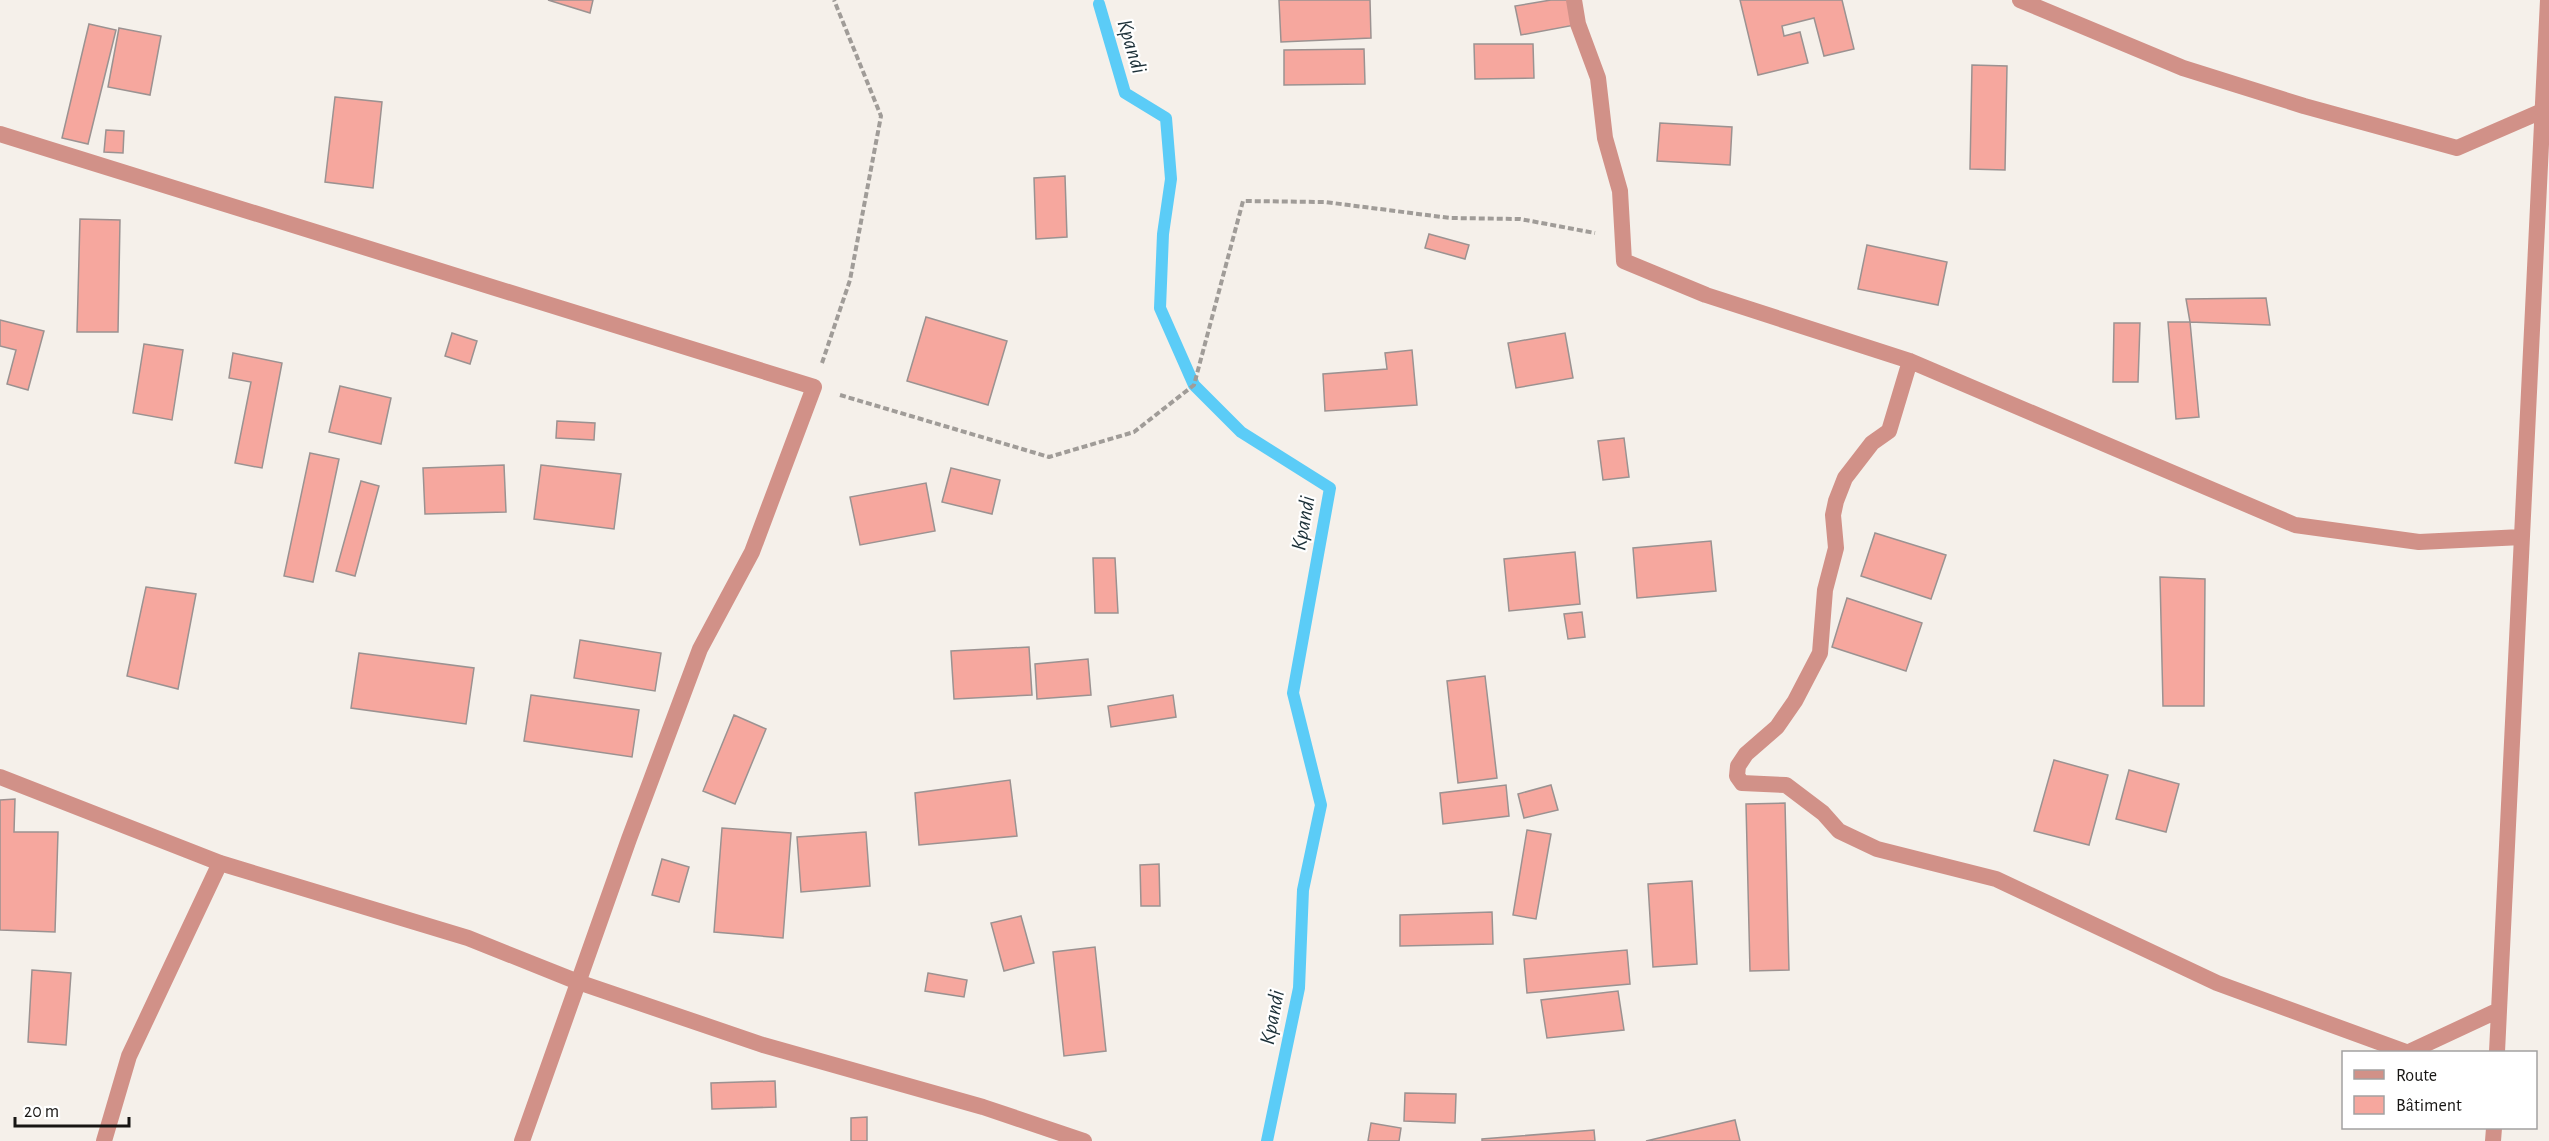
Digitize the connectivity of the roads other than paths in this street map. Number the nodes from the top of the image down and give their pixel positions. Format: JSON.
{"nodes":[{"id":1,"x":1574,"y":0,"type":"edge"},
{"id":2,"x":2020,"y":0,"type":"edge"},
{"id":3,"x":2548,"y":0,"type":"edge"},
{"id":4,"x":2542,"y":111,"type":"junction"},
{"id":5,"x":0,"y":134,"type":"edge"},
{"id":6,"x":1910,"y":361,"type":"junction"},
{"id":7,"x":2522,"y":537,"type":"junction"},
{"id":8,"x":0,"y":777,"type":"edge"},
{"id":9,"x":220,"y":863,"type":"junction"},
{"id":10,"x":578,"y":982,"type":"junction"},
{"id":11,"x":2499,"y":1010,"type":"junction"},
{"id":12,"x":2402,"y":1051,"type":"edge"},
{"id":13,"x":2411,"y":1051,"type":"edge"},
{"id":14,"x":2497,"y":1051,"type":"edge"},
{"id":15,"x":104,"y":1141,"type":"edge"},
{"id":16,"x":522,"y":1141,"type":"edge"},
{"id":17,"x":1084,"y":1141,"type":"edge"}],
"edges":[{"from":1,"to":6,"type":"street"},
{"from":2,"to":4,"type":"street"},
{"from":3,"to":4,"type":"street"},
{"from":4,"to":7,"type":"street"},
{"from":5,"to":10,"type":"street"},
{"from":6,"to":7,"type":"street"},
{"from":6,"to":12,"type":"street"},
{"from":7,"to":11,"type":"street"},
{"from":8,"to":9,"type":"street"},
{"from":9,"to":10,"type":"street"},
{"from":9,"to":15,"type":"street"},
{"from":10,"to":16,"type":"street"},
{"from":10,"to":17,"type":"street"},
{"from":11,"to":13,"type":"street"},
{"from":11,"to":14,"type":"street"}]}
